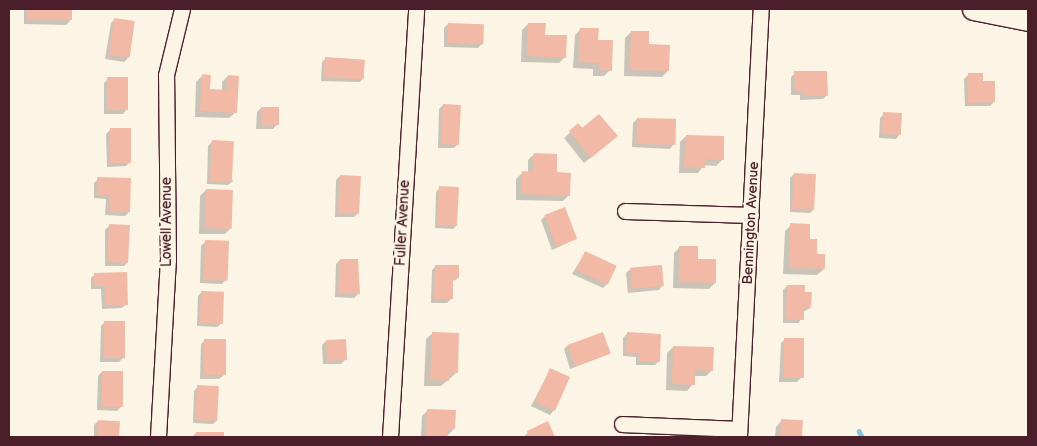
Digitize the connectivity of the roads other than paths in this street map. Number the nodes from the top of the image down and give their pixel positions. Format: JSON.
{"nodes":[{"id":1,"x":182,"y":9,"type":"edge"},
{"id":2,"x":416,"y":9,"type":"edge"},
{"id":3,"x":761,"y":9,"type":"edge"},
{"id":4,"x":973,"y":9,"type":"edge"},
{"id":5,"x":1028,"y":20,"type":"edge"},
{"id":6,"x":625,"y":211,"type":"dead end"},
{"id":7,"x":752,"y":215,"type":"junction"},
{"id":8,"x":622,"y":424,"type":"dead end"},
{"id":9,"x":739,"y":433,"type":"edge"},
{"id":10,"x":158,"y":437,"type":"edge"},
{"id":11,"x":390,"y":437,"type":"edge"}],
"edges":[{"from":1,"to":10,"type":"street","name":"Lowell Avenue"},
{"from":2,"to":11,"type":"street","name":"Fuller Avenue"},
{"from":3,"to":7,"type":"street","name":"Bennington Avenue"},
{"from":4,"to":5,"type":"main road"},
{"from":6,"to":7,"type":"street"},
{"from":7,"to":9,"type":"street","name":"Bennington Avenue"},
{"from":8,"to":9,"type":"street"}]}
